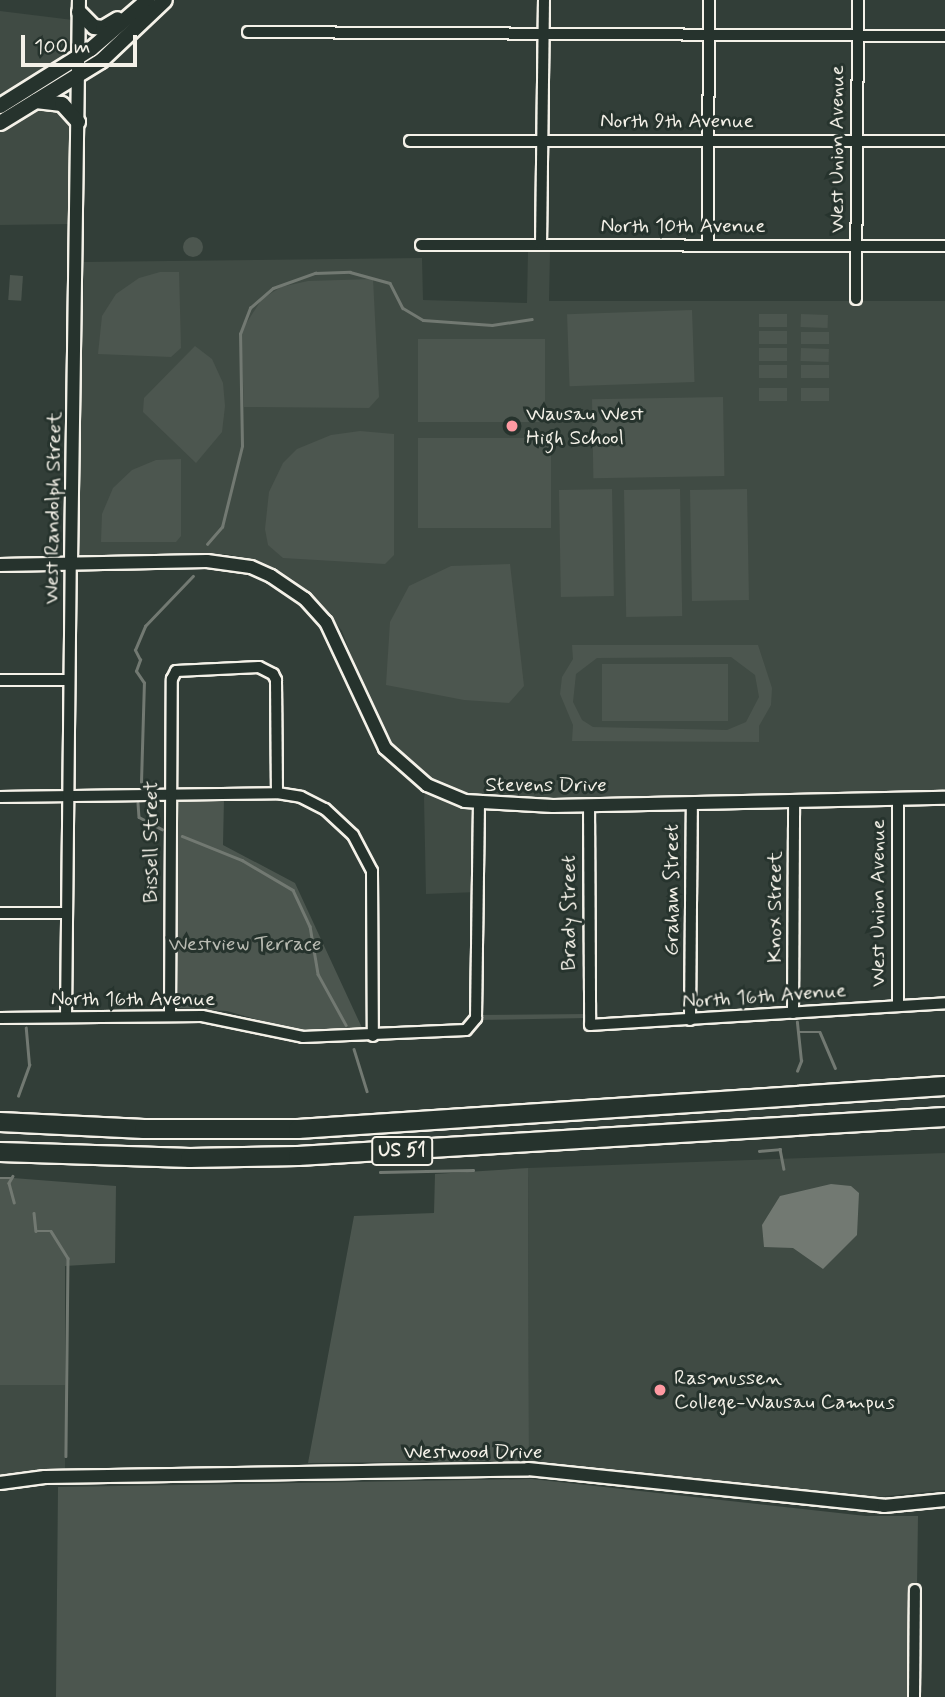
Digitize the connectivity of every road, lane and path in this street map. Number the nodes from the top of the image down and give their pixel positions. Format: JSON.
{"nodes":[{"id":1,"x":165,"y":0,"type":"edge"},
{"id":2,"x":544,"y":0,"type":"edge"},
{"id":3,"x":709,"y":0,"type":"edge"},
{"id":4,"x":858,"y":0,"type":"edge"},
{"id":5,"x":143,"y":4,"type":"edge"},
{"id":6,"x":79,"y":6,"type":"edge"},
{"id":7,"x":248,"y":32,"type":"dead end"},
{"id":8,"x":543,"y":34,"type":"junction"},
{"id":9,"x":709,"y":35,"type":"junction"},
{"id":10,"x":857,"y":35,"type":"junction"},
{"id":11,"x":945,"y":36,"type":"edge"},
{"id":12,"x":78,"y":58,"type":"junction"},
{"id":13,"x":78,"y":75,"type":"junction"},
{"id":14,"x":35,"y":101,"type":"junction"},
{"id":15,"x":0,"y":106,"type":"edge"},
{"id":16,"x":78,"y":122,"type":"junction"},
{"id":17,"x":0,"y":123,"type":"edge"},
{"id":18,"x":542,"y":139,"type":"junction"},
{"id":19,"x":708,"y":140,"type":"junction"},
{"id":20,"x":410,"y":141,"type":"dead end"},
{"id":21,"x":857,"y":141,"type":"junction"},
{"id":22,"x":945,"y":141,"type":"edge"},
{"id":23,"x":421,"y":245,"type":"dead end"},
{"id":24,"x":541,"y":245,"type":"junction"},
{"id":25,"x":708,"y":246,"type":"junction"},
{"id":26,"x":856,"y":246,"type":"junction"},
{"id":27,"x":945,"y":246,"type":"edge"},
{"id":28,"x":856,"y":299,"type":"dead end"},
{"id":29,"x":71,"y":563,"type":"junction"},
{"id":30,"x":0,"y":565,"type":"edge"},
{"id":31,"x":69,"y":680,"type":"junction"},
{"id":32,"x":0,"y":681,"type":"edge"},
{"id":33,"x":276,"y":793,"type":"junction"},
{"id":34,"x":170,"y":794,"type":"junction"},
{"id":35,"x":67,"y":795,"type":"junction"},
{"id":36,"x":0,"y":797,"type":"edge"},
{"id":37,"x":945,"y":798,"type":"edge"},
{"id":38,"x":898,"y":799,"type":"junction"},
{"id":39,"x":794,"y":801,"type":"junction"},
{"id":40,"x":692,"y":803,"type":"junction"},
{"id":41,"x":479,"y":804,"type":"junction"},
{"id":42,"x":589,"y":805,"type":"junction"},
{"id":43,"x":0,"y":913,"type":"edge"},
{"id":44,"x":67,"y":913,"type":"junction"},
{"id":45,"x":945,"y":1003,"type":"edge"},
{"id":46,"x":898,"y":1006,"type":"junction"},
{"id":47,"x":793,"y":1013,"type":"junction"},
{"id":48,"x":170,"y":1016,"type":"junction"},
{"id":49,"x":66,"y":1017,"type":"junction"},
{"id":50,"x":0,"y":1018,"type":"edge"},
{"id":51,"x":690,"y":1020,"type":"junction"},
{"id":52,"x":588,"y":1022,"type":"joint"},
{"id":53,"x":373,"y":1036,"type":"junction"},
{"id":54,"x":945,"y":1086,"type":"edge"},
{"id":55,"x":0,"y":1116,"type":"edge"},
{"id":56,"x":945,"y":1117,"type":"edge"},
{"id":57,"x":0,"y":1122,"type":"edge"},
{"id":58,"x":59,"y":1125,"type":"junction"},
{"id":59,"x":0,"y":1152,"type":"edge"},
{"id":60,"x":0,"y":1483,"type":"edge"},
{"id":61,"x":945,"y":1500,"type":"edge"},
{"id":62,"x":915,"y":1590,"type":"dead end"},
{"id":63,"x":914,"y":1697,"type":"edge"}],
"edges":[{"from":1,"to":13,"type":"main road"},
{"from":2,"to":8,"type":"street"},
{"from":3,"to":9,"type":"street"},
{"from":4,"to":10,"type":"street","name":"West Union Avenue"},
{"from":5,"to":6,"type":"main road"},
{"from":5,"to":12,"type":"main road"},
{"from":6,"to":12,"type":"street","name":"West Randolph Street"},
{"from":7,"to":8,"type":"street"},
{"from":8,"to":9,"type":"street"},
{"from":8,"to":18,"type":"street"},
{"from":9,"to":10,"type":"street"},
{"from":9,"to":19,"type":"street"},
{"from":10,"to":11,"type":"street"},
{"from":10,"to":21,"type":"street","name":"West Union Avenue"},
{"from":12,"to":13,"type":"street","name":"West Randolph Street"},
{"from":12,"to":15,"type":"main road"},
{"from":13,"to":14,"type":"main road"},
{"from":13,"to":16,"type":"street","name":"West Randolph Street"},
{"from":14,"to":16,"type":"main road"},
{"from":14,"to":17,"type":"main road"},
{"from":16,"to":29,"type":"street","name":"West Randolph Street"},
{"from":18,"to":19,"type":"street","name":"North 9th Avenue"},
{"from":18,"to":20,"type":"street","name":"North 9th Avenue"},
{"from":18,"to":24,"type":"street"},
{"from":19,"to":21,"type":"street","name":"North 9th Avenue"},
{"from":19,"to":25,"type":"street"},
{"from":21,"to":22,"type":"street","name":"North 9th Avenue"},
{"from":21,"to":26,"type":"street","name":"West Union Avenue"},
{"from":23,"to":24,"type":"street","name":"North 10th Avenue"},
{"from":24,"to":25,"type":"street","name":"North 10th Avenue"},
{"from":25,"to":26,"type":"street","name":"North 10th Avenue"},
{"from":26,"to":27,"type":"street","name":"North 10th Avenue"},
{"from":26,"to":28,"type":"street","name":"West Union Avenue"},
{"from":29,"to":30,"type":"street","name":"Stevens Drive"},
{"from":29,"to":31,"type":"street","name":"West Randolph Street"},
{"from":29,"to":41,"type":"street","name":"Stevens Drive"},
{"from":31,"to":32,"type":"street"},
{"from":31,"to":35,"type":"street","name":"West Randolph Street"},
{"from":33,"to":34,"type":"street"},
{"from":33,"to":34,"type":"street","name":"Bissell Street"},
{"from":33,"to":53,"type":"street"},
{"from":34,"to":35,"type":"street"},
{"from":34,"to":48,"type":"street","name":"Bissell Street"},
{"from":35,"to":36,"type":"street"},
{"from":35,"to":44,"type":"street","name":"West Randolph Street"},
{"from":37,"to":38,"type":"street","name":"Stevens Drive"},
{"from":38,"to":39,"type":"street","name":"Stevens Drive"},
{"from":38,"to":46,"type":"street","name":"West Union Avenue"},
{"from":39,"to":40,"type":"street","name":"Stevens Drive"},
{"from":39,"to":47,"type":"street","name":"Knox Street"},
{"from":40,"to":42,"type":"street","name":"Stevens Drive"},
{"from":40,"to":51,"type":"street","name":"Graham Street"},
{"from":41,"to":42,"type":"street","name":"Stevens Drive"},
{"from":41,"to":53,"type":"street","name":"North 16th Avenue"},
{"from":42,"to":52,"type":"street","name":"Brady Street"},
{"from":43,"to":44,"type":"street"},
{"from":44,"to":49,"type":"street","name":"West Randolph Street"},
{"from":45,"to":46,"type":"street","name":"North 16th Avenue"},
{"from":46,"to":47,"type":"street","name":"North 16th Avenue"},
{"from":47,"to":51,"type":"street","name":"North 16th Avenue"},
{"from":48,"to":49,"type":"street","name":"North 16th Avenue"},
{"from":48,"to":53,"type":"street","name":"North 16th Avenue"},
{"from":49,"to":50,"type":"street","name":"North 16th Avenue"},
{"from":51,"to":52,"type":"street","name":"North 16th Avenue"},
{"from":54,"to":58,"type":"highway","number":"US 51"},
{"from":55,"to":58,"type":"highway"},
{"from":56,"to":59,"type":"highway","number":"US 51"},
{"from":57,"to":58,"type":"highway","number":"US 51"},
{"from":60,"to":61,"type":"street","name":"Westwood Drive"},
{"from":62,"to":63,"type":"street"}]}
